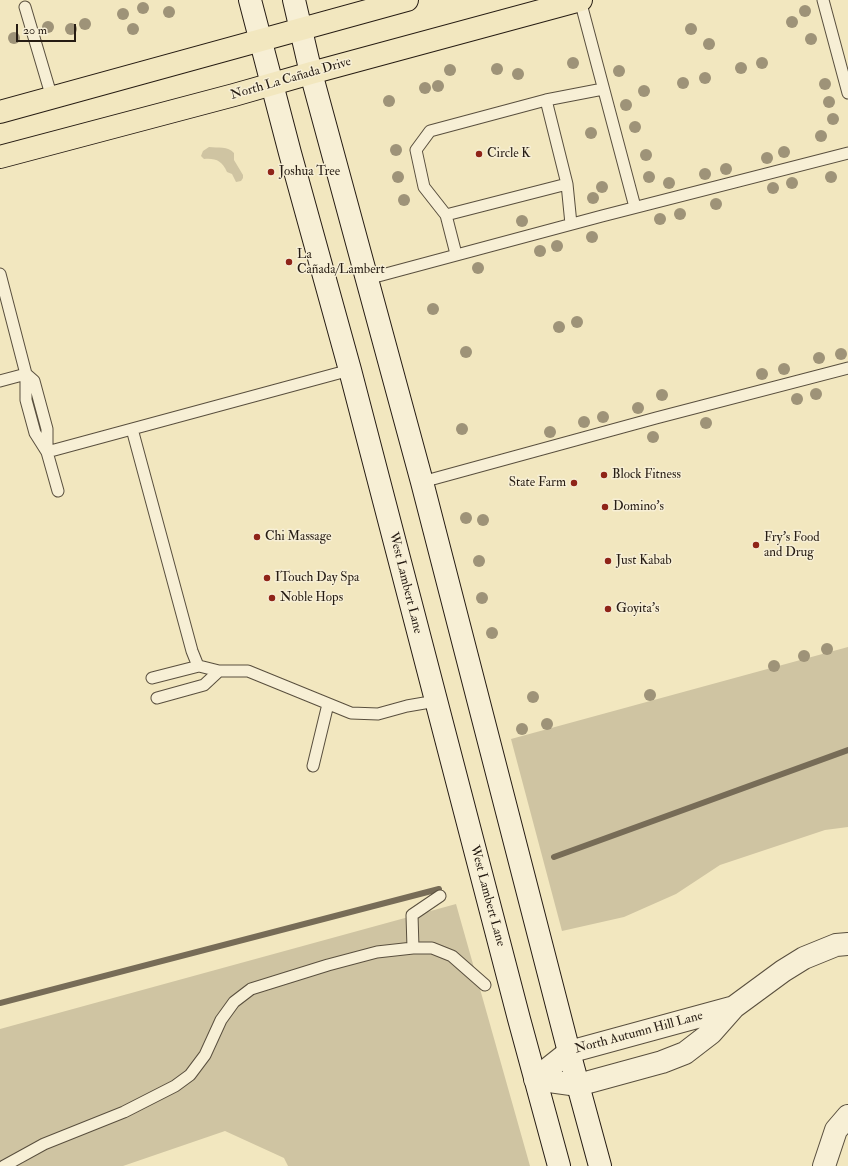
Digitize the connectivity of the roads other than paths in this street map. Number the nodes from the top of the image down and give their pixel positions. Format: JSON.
{"nodes":[{"id":1,"x":250,"y":0,"type":"edge"},
{"id":2,"x":294,"y":0,"type":"edge"},
{"id":3,"x":407,"y":0,"type":"edge"},
{"id":4,"x":580,"y":0,"type":"edge"},
{"id":5,"x":823,"y":0,"type":"edge"},
{"id":6,"x":25,"y":7,"type":"dead end"},
{"id":7,"x":301,"y":28,"type":"junction"},
{"id":8,"x":260,"y":40,"type":"junction"},
{"id":9,"x":311,"y":73,"type":"junction"},
{"id":10,"x":272,"y":85,"type":"junction"},
{"id":11,"x":603,"y":89,"type":"junction"},
{"id":12,"x":848,"y":93,"type":"edge"},
{"id":13,"x":52,"y":98,"type":"junction"},
{"id":14,"x":546,"y":100,"type":"junction"},
{"id":15,"x":0,"y":112,"type":"edge"},
{"id":16,"x":848,"y":153,"type":"edge"},
{"id":17,"x":1,"y":161,"type":"edge"},
{"id":18,"x":567,"y":184,"type":"junction"},
{"id":19,"x":634,"y":207,"type":"junction"},
{"id":20,"x":446,"y":215,"type":"junction"},
{"id":21,"x":571,"y":224,"type":"junction"},
{"id":22,"x":456,"y":254,"type":"junction"},
{"id":23,"x":0,"y":274,"type":"edge"},
{"id":24,"x":367,"y":279,"type":"junction"},
{"id":25,"x":848,"y":368,"type":"edge"},
{"id":26,"x":350,"y":370,"type":"junction"},
{"id":27,"x":26,"y":374,"type":"junction"},
{"id":28,"x":0,"y":381,"type":"edge"},
{"id":29,"x":132,"y":429,"type":"junction"},
{"id":30,"x":47,"y":452,"type":"junction"},
{"id":31,"x":422,"y":482,"type":"junction"},
{"id":32,"x":58,"y":491,"type":"dead end"},
{"id":33,"x":198,"y":666,"type":"junction"},
{"id":34,"x":219,"y":671,"type":"junction"},
{"id":35,"x":152,"y":678,"type":"dead end"},
{"id":36,"x":157,"y":698,"type":"dead end"},
{"id":37,"x":436,"y":701,"type":"junction"},
{"id":38,"x":328,"y":704,"type":"junction"},
{"id":39,"x":313,"y":766,"type":"dead end"},
{"id":40,"x":440,"y":896,"type":"dead end"},
{"id":41,"x":848,"y":944,"type":"edge"},
{"id":42,"x":414,"y":948,"type":"junction"},
{"id":43,"x":485,"y":985,"type":"dead end"},
{"id":44,"x":734,"y":1007,"type":"junction"},
{"id":45,"x":569,"y":1052,"type":"junction"},
{"id":46,"x":535,"y":1079,"type":"junction"},
{"id":47,"x":578,"y":1085,"type":"junction"},
{"id":48,"x":848,"y":1116,"type":"edge"},
{"id":49,"x":4,"y":1166,"type":"edge"},
{"id":50,"x":559,"y":1166,"type":"edge"},
{"id":51,"x":600,"y":1166,"type":"edge"},
{"id":52,"x":824,"y":1166,"type":"edge"}],
"edges":[{"from":1,"to":8,"type":"main road","name":"West Lambert Lane"},
{"from":2,"to":7,"type":"main road"},
{"from":3,"to":7,"type":"main road"},
{"from":4,"to":9,"type":"main road","name":"North La Cañada Drive"},
{"from":4,"to":11,"type":"lane"},
{"from":5,"to":12,"type":"lane"},
{"from":6,"to":13,"type":"lane"},
{"from":7,"to":8,"type":"main road"},
{"from":7,"to":9,"type":"main road"},
{"from":8,"to":10,"type":"main road","name":"West Lambert Lane"},
{"from":8,"to":13,"type":"main road"},
{"from":9,"to":10,"type":"main road","name":"North La Cañada Drive"},
{"from":9,"to":24,"type":"main road"},
{"from":10,"to":17,"type":"main road","name":"North La Cañada Drive"},
{"from":10,"to":26,"type":"main road","name":"West Lambert Lane"},
{"from":11,"to":14,"type":"lane"},
{"from":11,"to":19,"type":"lane"},
{"from":13,"to":15,"type":"main road"},
{"from":14,"to":18,"type":"lane"},
{"from":14,"to":20,"type":"lane"},
{"from":16,"to":19,"type":"lane"},
{"from":18,"to":20,"type":"lane"},
{"from":18,"to":21,"type":"lane"},
{"from":19,"to":21,"type":"lane"},
{"from":20,"to":22,"type":"lane"},
{"from":21,"to":22,"type":"lane"},
{"from":22,"to":24,"type":"lane"},
{"from":23,"to":27,"type":"lane"},
{"from":24,"to":31,"type":"main road"},
{"from":25,"to":31,"type":"lane"},
{"from":26,"to":29,"type":"lane"},
{"from":26,"to":37,"type":"main road","name":"West Lambert Lane"},
{"from":27,"to":28,"type":"lane"},
{"from":27,"to":30,"type":"lane"},
{"from":29,"to":30,"type":"lane"},
{"from":29,"to":33,"type":"lane"},
{"from":30,"to":32,"type":"lane"},
{"from":31,"to":45,"type":"main road"},
{"from":33,"to":34,"type":"lane"},
{"from":33,"to":35,"type":"lane"},
{"from":34,"to":36,"type":"lane"},
{"from":34,"to":38,"type":"lane"},
{"from":37,"to":38,"type":"lane"},
{"from":37,"to":46,"type":"main road","name":"West Lambert Lane"},
{"from":38,"to":39,"type":"lane"},
{"from":40,"to":42,"type":"lane"},
{"from":41,"to":44,"type":"main road","name":"North Autumn Hill Lane"},
{"from":42,"to":43,"type":"lane"},
{"from":42,"to":49,"type":"lane"},
{"from":44,"to":45,"type":"main road","name":"North Autumn Hill Lane"},
{"from":44,"to":47,"type":"main road","name":"North Autumn Hill Lane"},
{"from":45,"to":46,"type":"main road","name":"North Autumn Hill Lane"},
{"from":45,"to":47,"type":"main road"},
{"from":46,"to":47,"type":"main road","name":"North Autumn Hill Lane"},
{"from":46,"to":50,"type":"main road","name":"West Lambert Lane"},
{"from":47,"to":51,"type":"main road"},
{"from":48,"to":52,"type":"main road"}]}
